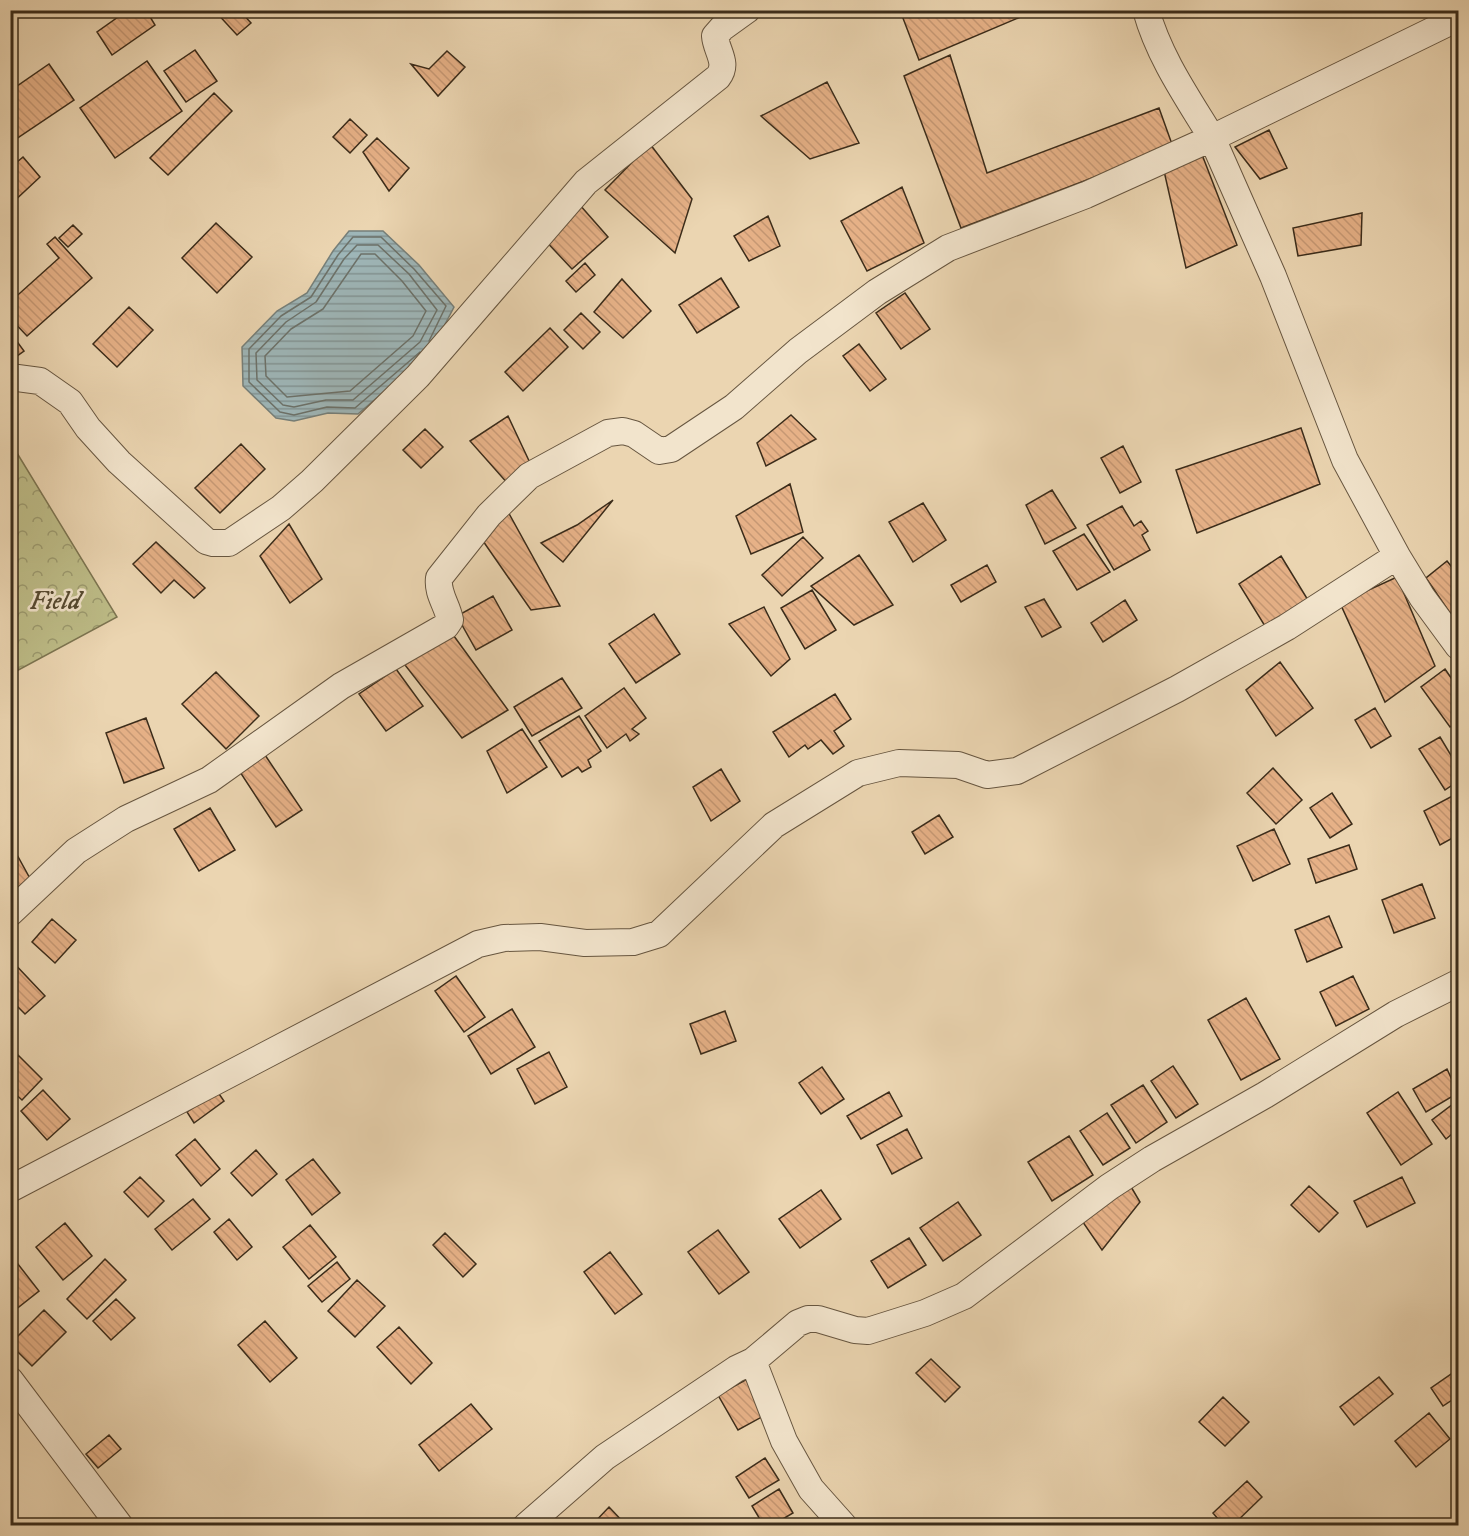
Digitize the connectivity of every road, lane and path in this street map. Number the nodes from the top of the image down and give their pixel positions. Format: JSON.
{"nodes":[{"id":1,"x":747,"y":10,"type":"edge"},
{"id":2,"x":1146,"y":10,"type":"edge"},
{"id":3,"x":1458,"y":18,"type":"edge"},
{"id":4,"x":1212,"y":138,"type":"junction"},
{"id":5,"x":10,"y":377,"type":"edge"},
{"id":6,"x":1397,"y":556,"type":"junction"},
{"id":7,"x":1458,"y":646,"type":"edge"},
{"id":8,"x":10,"y":913,"type":"edge"},
{"id":9,"x":1458,"y":983,"type":"edge"},
{"id":10,"x":10,"y":1189,"type":"edge"},
{"id":11,"x":753,"y":1361,"type":"junction"},
{"id":12,"x":10,"y":1380,"type":"edge"},
{"id":13,"x":120,"y":1526,"type":"edge"},
{"id":14,"x":526,"y":1526,"type":"edge"},
{"id":15,"x":844,"y":1526,"type":"edge"}],
"edges":[{"from":1,"to":5,"type":"street"},
{"from":2,"to":4,"type":"street"},
{"from":3,"to":4,"type":"street"},
{"from":4,"to":6,"type":"street"},
{"from":4,"to":8,"type":"street"},
{"from":6,"to":7,"type":"street"},
{"from":6,"to":10,"type":"street"},
{"from":9,"to":11,"type":"street"},
{"from":11,"to":14,"type":"street"},
{"from":11,"to":15,"type":"street"},
{"from":12,"to":13,"type":"street"}]}
